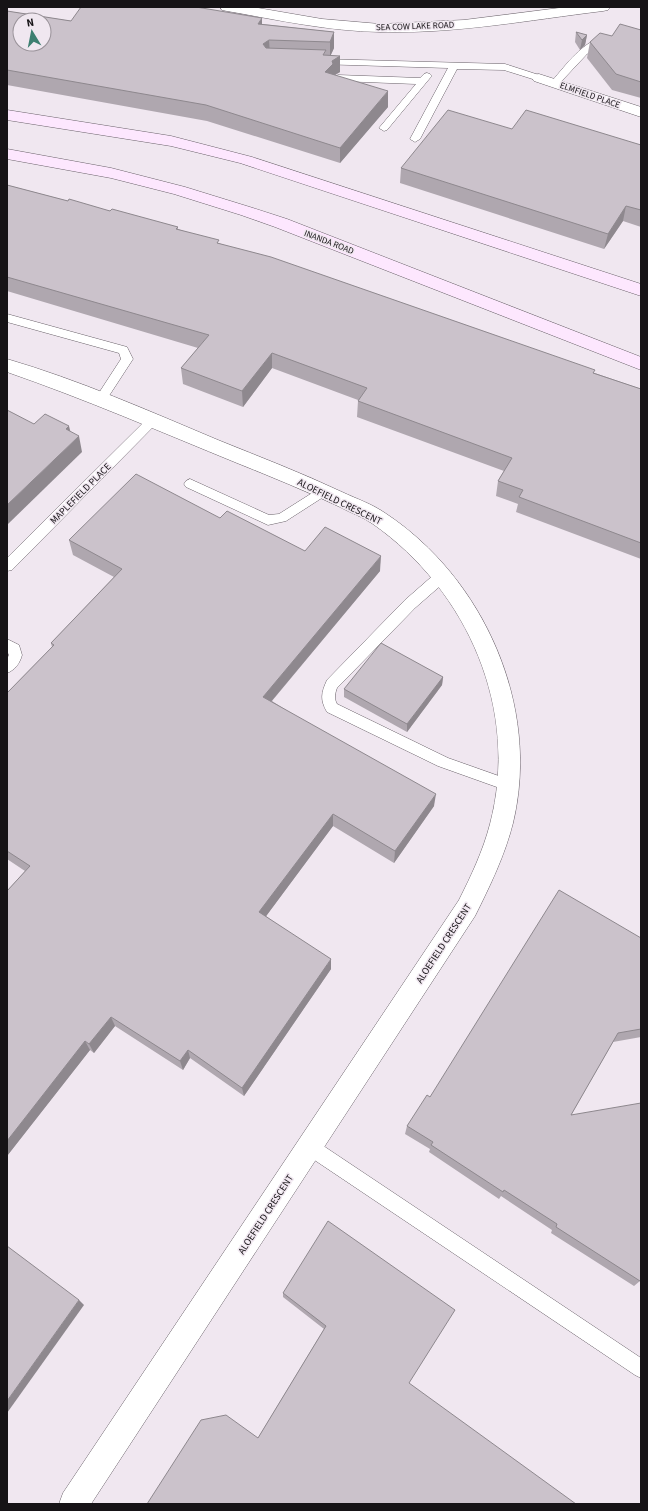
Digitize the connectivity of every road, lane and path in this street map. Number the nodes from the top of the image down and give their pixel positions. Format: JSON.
{"nodes":[{"id":1,"x":227,"y":7,"type":"edge"},
{"id":2,"x":603,"y":7,"type":"edge"},
{"id":3,"x":614,"y":36,"type":"edge"},
{"id":4,"x":309,"y":62,"type":"edge"},
{"id":5,"x":435,"y":66,"type":"junction"},
{"id":6,"x":454,"y":66,"type":"junction"},
{"id":7,"x":338,"y":78,"type":"edge"},
{"id":8,"x":539,"y":78,"type":"joint"},
{"id":9,"x":423,"y":81,"type":"junction"},
{"id":10,"x":555,"y":83,"type":"junction"},
{"id":11,"x":641,"y":112,"type":"edge"},
{"id":12,"x":7,"y":115,"type":"edge"},
{"id":13,"x":384,"y":128,"type":"dead end"},
{"id":14,"x":415,"y":139,"type":"dead end"},
{"id":15,"x":7,"y":154,"type":"edge"},
{"id":16,"x":641,"y":290,"type":"edge"},
{"id":17,"x":7,"y":318,"type":"edge"},
{"id":18,"x":641,"y":364,"type":"edge"},
{"id":19,"x":7,"y":365,"type":"edge"},
{"id":20,"x":101,"y":399,"type":"junction"},
{"id":21,"x":152,"y":420,"type":"junction"},
{"id":22,"x":190,"y":484,"type":"dead end"},
{"id":23,"x":324,"y":491,"type":"junction"},
{"id":24,"x":7,"y":566,"type":"edge"},
{"id":25,"x":442,"y":576,"type":"junction"},
{"id":26,"x":7,"y":644,"type":"edge"},
{"id":27,"x":7,"y":667,"type":"edge"},
{"id":28,"x":508,"y":785,"type":"junction"},
{"id":29,"x":310,"y":1147,"type":"junction"},
{"id":30,"x":641,"y":1369,"type":"edge"},
{"id":31,"x":74,"y":1504,"type":"edge"}],
"edges":[{"from":1,"to":2,"type":"street","name":"SEA COW LAKE ROAD"},
{"from":3,"to":10,"type":"lane"},
{"from":4,"to":5,"type":"lane"},
{"from":5,"to":6,"type":"lane"},
{"from":5,"to":9,"type":"lane"},
{"from":6,"to":8,"type":"lane"},
{"from":6,"to":14,"type":"lane"},
{"from":7,"to":9,"type":"lane"},
{"from":8,"to":10,"type":"street","name":"ELMFIELD PLACE"},
{"from":9,"to":13,"type":"lane"},
{"from":10,"to":11,"type":"street","name":"ELMFIELD PLACE"},
{"from":12,"to":16,"type":"main road"},
{"from":15,"to":18,"type":"main road","name":"INANDA ROAD"},
{"from":17,"to":20,"type":"lane"},
{"from":19,"to":20,"type":"street","name":"ALOEFIELD CRESCENT"},
{"from":20,"to":21,"type":"street","name":"ALOEFIELD CRESCENT"},
{"from":21,"to":23,"type":"street","name":"ALOEFIELD CRESCENT"},
{"from":21,"to":24,"type":"lane","name":"MAPLEFIELD PLACE"},
{"from":22,"to":23,"type":"lane"},
{"from":23,"to":25,"type":"street","name":"ALOEFIELD CRESCENT"},
{"from":25,"to":28,"type":"street","name":"ALOEFIELD CRESCENT"},
{"from":25,"to":28,"type":"lane"},
{"from":26,"to":27,"type":"lane"},
{"from":28,"to":29,"type":"street","name":"ALOEFIELD CRESCENT"},
{"from":29,"to":30,"type":"lane"},
{"from":29,"to":31,"type":"street","name":"ALOEFIELD CRESCENT"}]}
